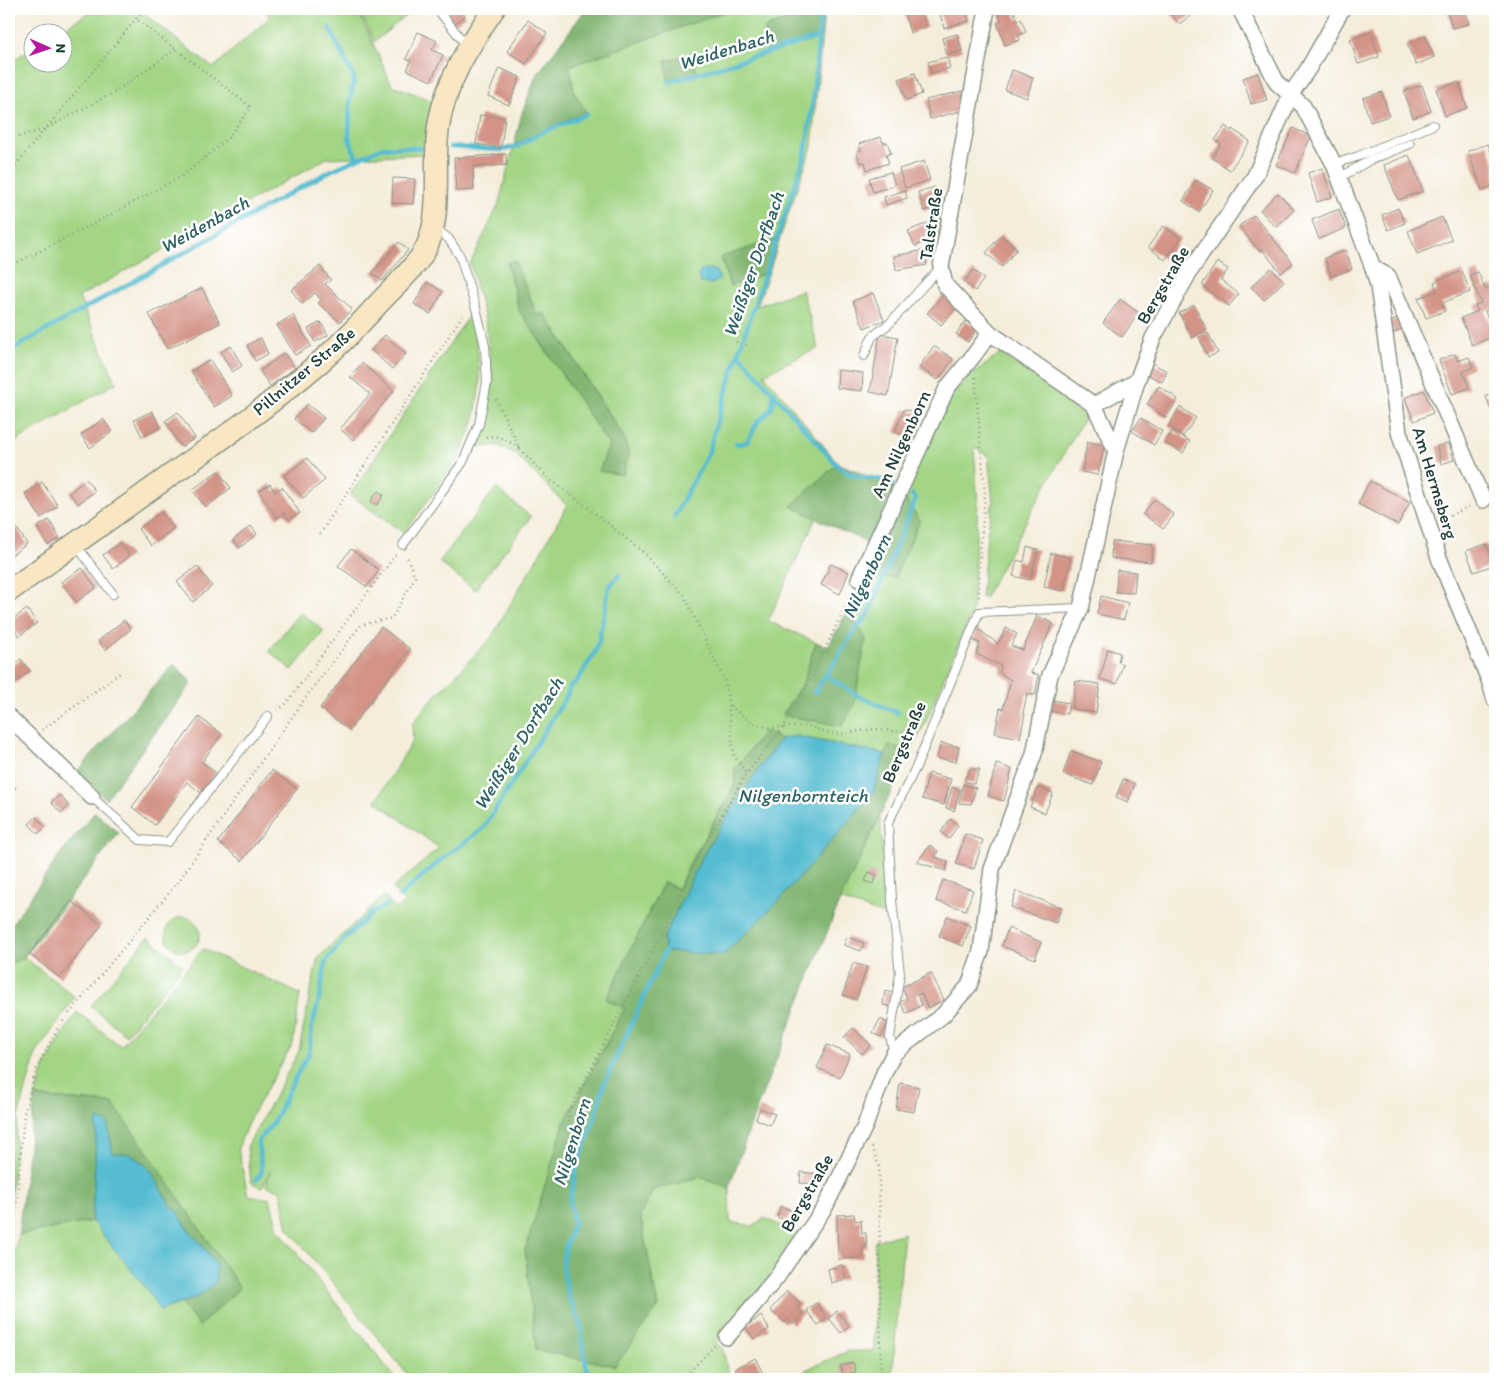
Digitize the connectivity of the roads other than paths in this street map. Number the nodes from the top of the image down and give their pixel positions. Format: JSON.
{"nodes":[{"id":1,"x":437,"y":9,"type":"edge"},
{"id":2,"x":494,"y":9,"type":"edge"},
{"id":3,"x":987,"y":9,"type":"edge"},
{"id":4,"x":1240,"y":9,"type":"edge"},
{"id":5,"x":1342,"y":9,"type":"edge"},
{"id":6,"x":469,"y":48,"type":"junction"},
{"id":7,"x":1291,"y":94,"type":"junction"},
{"id":8,"x":1433,"y":125,"type":"dead end"},
{"id":9,"x":1410,"y":144,"type":"dead end"},
{"id":10,"x":1334,"y":164,"type":"junction"},
{"id":11,"x":1339,"y":178,"type":"junction"},
{"id":12,"x":433,"y":227,"type":"junction"},
{"id":13,"x":942,"y":267,"type":"junction"},
{"id":14,"x":1373,"y":268,"type":"junction"},
{"id":15,"x":990,"y":333,"type":"junction"},
{"id":16,"x":864,"y":356,"type":"dead end"},
{"id":17,"x":1137,"y":382,"type":"junction"},
{"id":18,"x":1094,"y":405,"type":"junction"},
{"id":19,"x":1116,"y":451,"type":"junction"},
{"id":20,"x":1480,"y":502,"type":"road end"},
{"id":21,"x":75,"y":544,"type":"junction"},
{"id":22,"x":403,"y":545,"type":"road end"},
{"id":23,"x":859,"y":579,"type":"road end"},
{"id":24,"x":9,"y":591,"type":"edge"},
{"id":25,"x":113,"y":594,"type":"dead end"},
{"id":26,"x":1082,"y":608,"type":"junction"},
{"id":27,"x":1495,"y":700,"type":"edge"},
{"id":28,"x":268,"y":716,"type":"road end"},
{"id":29,"x":9,"y":717,"type":"edge"},
{"id":30,"x":92,"y":797,"type":"joint"},
{"id":31,"x":894,"y":1053,"type":"junction"},
{"id":32,"x":727,"y":1337,"type":"road end"}],
"edges":[{"from":1,"to":6,"type":"lane"},
{"from":2,"to":6,"type":"street","name":"Pillnitzer Straße"},
{"from":3,"to":13,"type":"street","name":"Talstraße"},
{"from":4,"to":7,"type":"street"},
{"from":5,"to":7,"type":"street","name":"Bergstraße"},
{"from":6,"to":12,"type":"street","name":"Pillnitzer Straße"},
{"from":7,"to":10,"type":"street","name":"Am Hermsberg"},
{"from":7,"to":17,"type":"street","name":"Bergstraße"},
{"from":8,"to":10,"type":"lane"},
{"from":9,"to":11,"type":"lane"},
{"from":10,"to":11,"type":"street","name":"Am Hermsberg"},
{"from":11,"to":14,"type":"street","name":"Am Hermsberg"},
{"from":12,"to":21,"type":"street","name":"Pillnitzer Straße"},
{"from":12,"to":22,"type":"lane"},
{"from":13,"to":15,"type":"street","name":"Talstraße"},
{"from":13,"to":16,"type":"lane"},
{"from":14,"to":20,"type":"street","name":"Am Hermsberg"},
{"from":14,"to":27,"type":"street","name":"Am Hermsberg"},
{"from":15,"to":18,"type":"street","name":"Talstraße"},
{"from":15,"to":23,"type":"street","name":"Am Nilgenborn"},
{"from":17,"to":18,"type":"street"},
{"from":17,"to":19,"type":"street","name":"Bergstraße"},
{"from":18,"to":19,"type":"street","name":"Talstraße"},
{"from":19,"to":26,"type":"street","name":"Bergstraße"},
{"from":21,"to":24,"type":"street","name":"Pillnitzer Straße"},
{"from":21,"to":25,"type":"lane"},
{"from":26,"to":31,"type":"street","name":"Bergstraße"},
{"from":26,"to":31,"type":"lane","name":"Bergstraße"},
{"from":28,"to":30,"type":"lane"},
{"from":29,"to":30,"type":"street"},
{"from":31,"to":32,"type":"street","name":"Bergstraße"}]}
